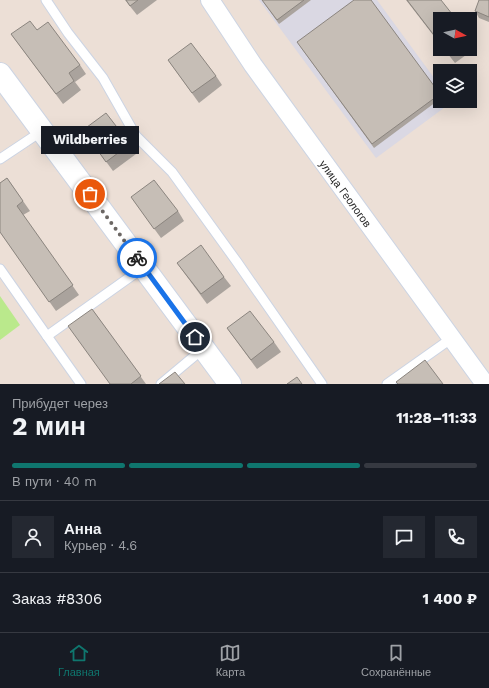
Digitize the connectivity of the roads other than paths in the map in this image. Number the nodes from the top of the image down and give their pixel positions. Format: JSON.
{"nodes":[{"id":1,"x":46,"y":0,"type":"edge"},
{"id":2,"x":210,"y":0,"type":"edge"},
{"id":3,"x":0,"y":74,"type":"edge"},
{"id":4,"x":42,"y":131,"type":"junction"},
{"id":5,"x":0,"y":159,"type":"edge"},
{"id":6,"x":144,"y":267,"type":"junction"},
{"id":7,"x":0,"y":269,"type":"edge"},
{"id":8,"x":47,"y":336,"type":"junction"},
{"id":9,"x":452,"y":338,"type":"junction"},
{"id":10,"x":204,"y":348,"type":"junction"},
{"id":11,"x":81,"y":384,"type":"edge"},
{"id":12,"x":161,"y":384,"type":"edge"},
{"id":13,"x":230,"y":384,"type":"edge"},
{"id":14,"x":322,"y":384,"type":"edge"},
{"id":15,"x":387,"y":384,"type":"edge"},
{"id":16,"x":485,"y":384,"type":"edge"}],
"edges":[{"from":1,"to":14,"type":"lane"},
{"from":2,"to":9,"type":"street","name":"улица Геологов"},
{"from":3,"to":4,"type":"street"},
{"from":4,"to":5,"type":"lane"},
{"from":4,"to":6,"type":"street"},
{"from":6,"to":8,"type":"lane"},
{"from":6,"to":10,"type":"street"},
{"from":7,"to":8,"type":"lane"},
{"from":8,"to":11,"type":"lane"},
{"from":9,"to":15,"type":"lane"},
{"from":9,"to":16,"type":"street","name":"улица Геологов"},
{"from":10,"to":12,"type":"lane"},
{"from":10,"to":13,"type":"street"}]}
